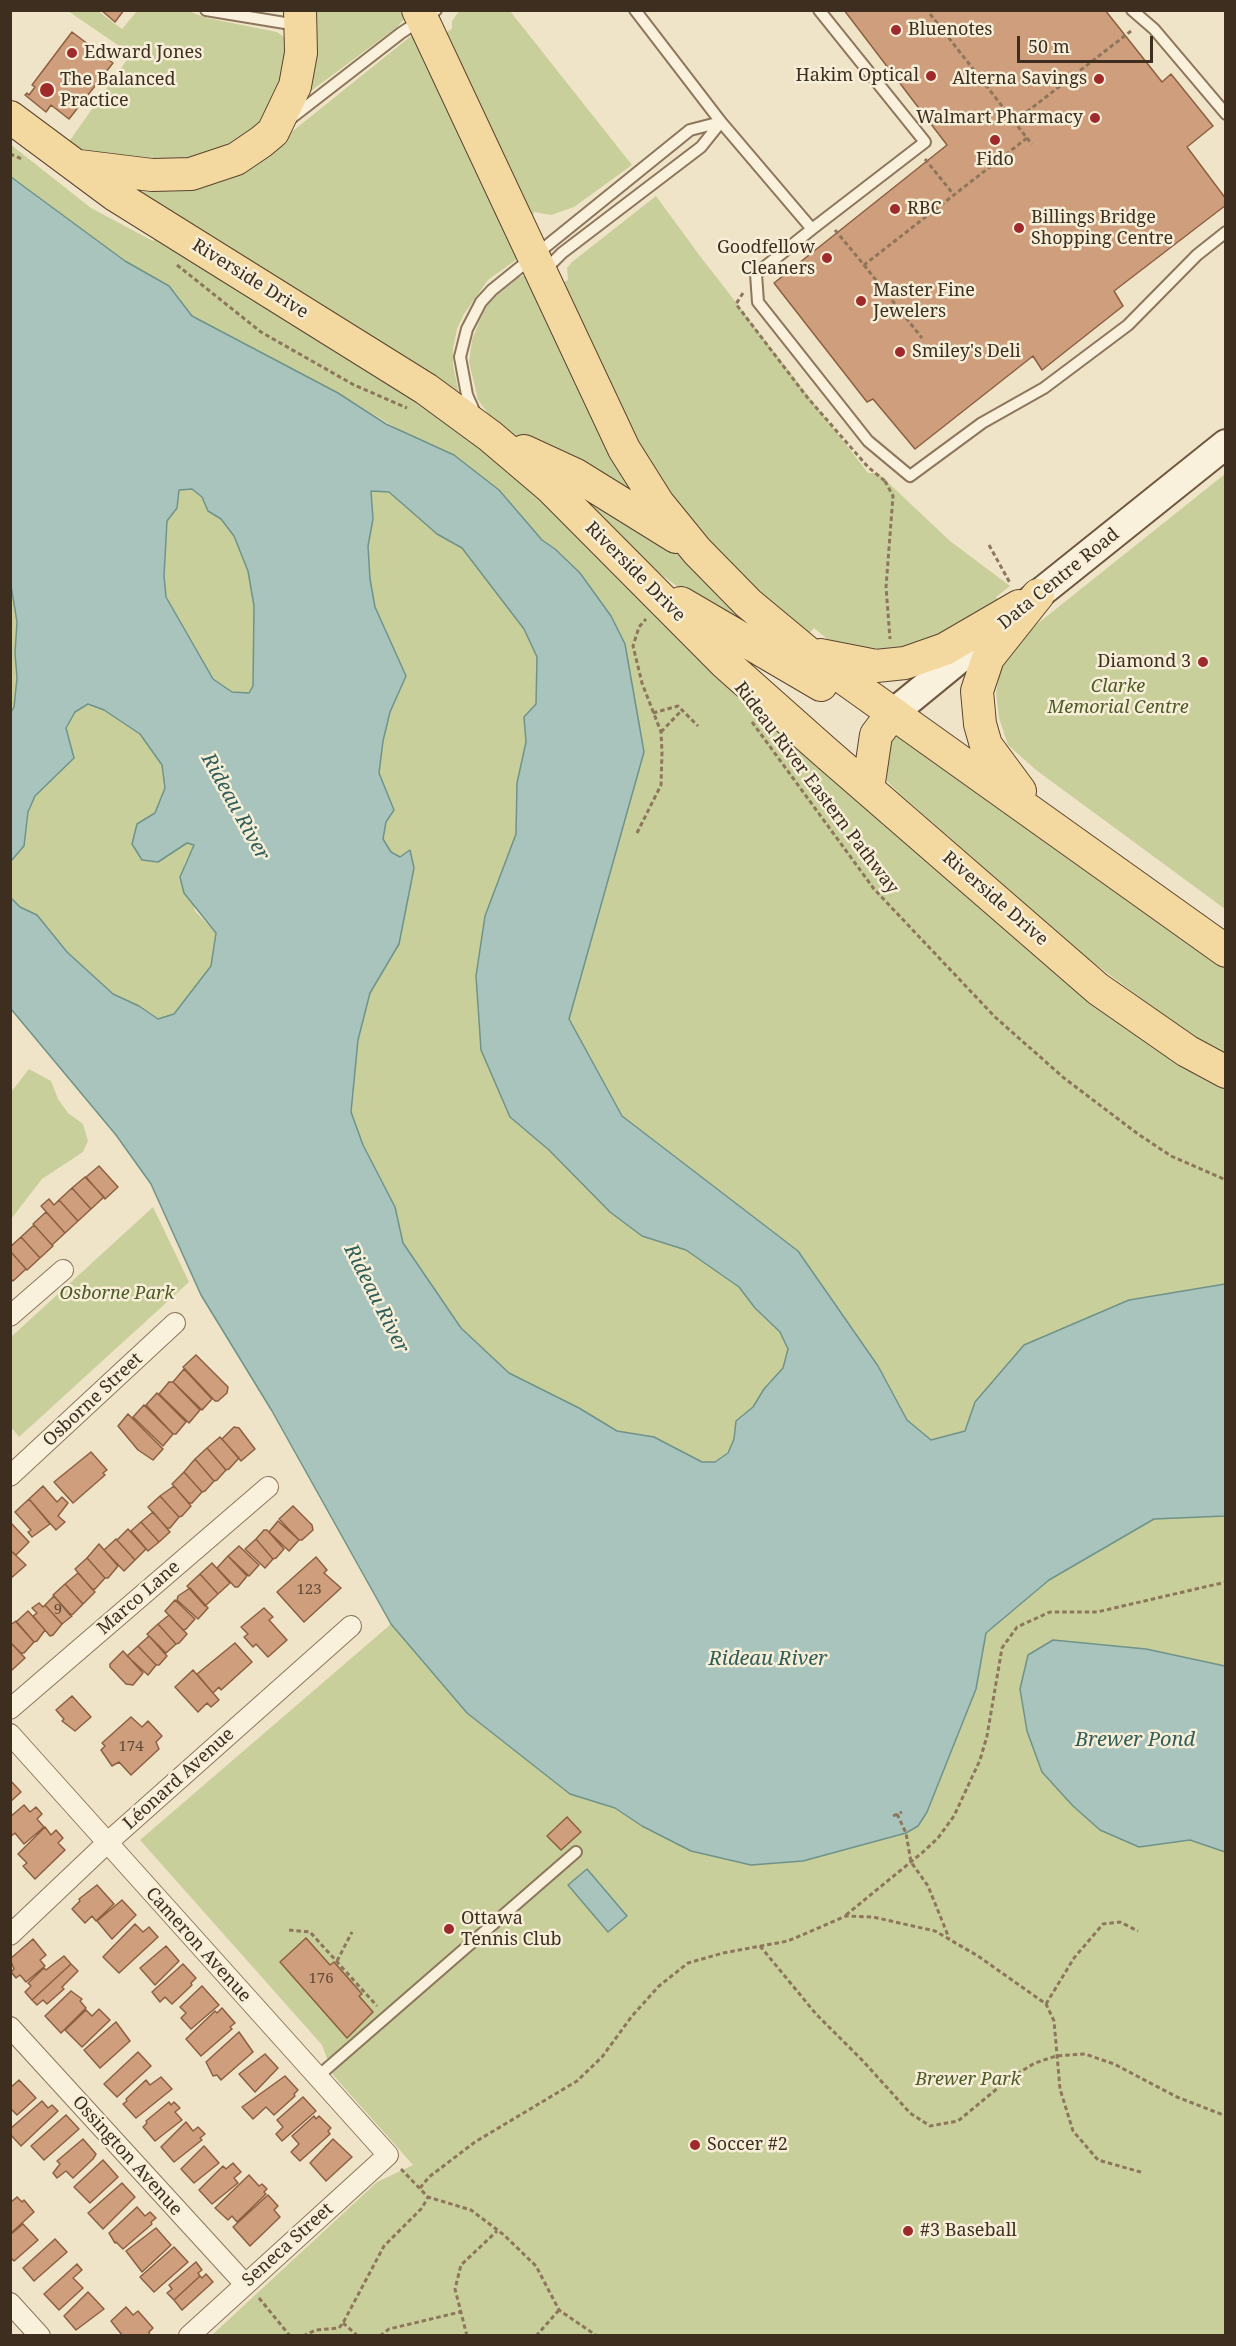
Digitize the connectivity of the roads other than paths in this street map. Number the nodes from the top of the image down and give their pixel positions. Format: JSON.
{"nodes":[{"id":1,"x":206,"y":10,"type":"edge"},
{"id":2,"x":635,"y":10,"type":"edge"},
{"id":3,"x":819,"y":10,"type":"edge"},
{"id":4,"x":1132,"y":10,"type":"edge"},
{"id":5,"x":425,"y":14,"type":"edge"},
{"id":6,"x":300,"y":18,"type":"edge"},
{"id":7,"x":1226,"y":114,"type":"edge"},
{"id":8,"x":10,"y":117,"type":"edge"},
{"id":9,"x":721,"y":122,"type":"junction"},
{"id":10,"x":273,"y":132,"type":"junction"},
{"id":11,"x":72,"y":165,"type":"junction"},
{"id":12,"x":812,"y":229,"type":"junction"},
{"id":13,"x":1226,"y":232,"type":"edge"},
{"id":14,"x":538,"y":270,"type":"junction"},
{"id":15,"x":490,"y":436,"type":"junction"},
{"id":16,"x":1226,"y":444,"type":"edge"},
{"id":17,"x":697,"y":550,"type":"junction"},
{"id":18,"x":646,"y":583,"type":"junction"},
{"id":19,"x":1031,"y":599,"type":"junction"},
{"id":20,"x":807,"y":652,"type":"junction"},
{"id":21,"x":892,"y":714,"type":"junction"},
{"id":22,"x":868,"y":789,"type":"junction"},
{"id":23,"x":1041,"y":817,"type":"junction"},
{"id":24,"x":1226,"y":951,"type":"edge"},
{"id":25,"x":1226,"y":1072,"type":"edge"},
{"id":26,"x":63,"y":1270,"type":"dead end"},
{"id":27,"x":10,"y":1316,"type":"edge"},
{"id":28,"x":175,"y":1323,"type":"dead end"},
{"id":29,"x":10,"y":1476,"type":"edge"},
{"id":30,"x":268,"y":1487,"type":"dead end"},
{"id":31,"x":351,"y":1626,"type":"dead end"},
{"id":32,"x":10,"y":1709,"type":"edge"},
{"id":33,"x":10,"y":1734,"type":"edge"},
{"id":34,"x":107,"y":1843,"type":"junction"},
{"id":35,"x":576,"y":1852,"type":"dead end"},
{"id":36,"x":10,"y":1935,"type":"edge"},
{"id":37,"x":10,"y":2027,"type":"edge"},
{"id":38,"x":316,"y":2078,"type":"junction"},
{"id":39,"x":388,"y":2155,"type":"joint"},
{"id":40,"x":244,"y":2283,"type":"junction"},
{"id":41,"x":10,"y":2303,"type":"edge"},
{"id":42,"x":40,"y":2336,"type":"edge"},
{"id":43,"x":189,"y":2336,"type":"edge"}],
"edges":[{"from":1,"to":6,"type":"lane"},
{"from":2,"to":9,"type":"lane"},
{"from":3,"to":12,"type":"lane"},
{"from":4,"to":7,"type":"lane"},
{"from":5,"to":10,"type":"lane"},
{"from":5,"to":14,"type":"main road"},
{"from":6,"to":10,"type":"main road"},
{"from":8,"to":11,"type":"main road","name":"Riverside Drive"},
{"from":9,"to":12,"type":"lane"},
{"from":9,"to":14,"type":"lane"},
{"from":9,"to":14,"type":"lane"},
{"from":10,"to":11,"type":"main road"},
{"from":11,"to":15,"type":"main road","name":"Riverside Drive"},
{"from":12,"to":13,"type":"lane"},
{"from":14,"to":15,"type":"lane"},
{"from":14,"to":17,"type":"main road"},
{"from":15,"to":17,"type":"main road"},
{"from":15,"to":18,"type":"main road","name":"Riverside Drive"},
{"from":16,"to":19,"type":"main road","name":"Data Centre Road"},
{"from":17,"to":20,"type":"main road"},
{"from":18,"to":21,"type":"main road"},
{"from":18,"to":22,"type":"main road","name":"Riverside Drive"},
{"from":19,"to":20,"type":"main road"},
{"from":19,"to":21,"type":"main road","name":"Data Centre Road"},
{"from":19,"to":23,"type":"main road"},
{"from":20,"to":21,"type":"main road"},
{"from":21,"to":22,"type":"main road"},
{"from":21,"to":23,"type":"main road"},
{"from":22,"to":25,"type":"main road","name":"Riverside Drive"},
{"from":23,"to":24,"type":"main road"},
{"from":26,"to":27,"type":"street"},
{"from":28,"to":29,"type":"street","name":"Osborne Street"},
{"from":30,"to":32,"type":"street","name":"Marco Lane"},
{"from":31,"to":34,"type":"street","name":"Léonard Avenue"},
{"from":33,"to":34,"type":"street","name":"Cameron Avenue"},
{"from":34,"to":36,"type":"street","name":"Léonard Avenue"},
{"from":34,"to":38,"type":"street","name":"Cameron Avenue"},
{"from":35,"to":38,"type":"lane"},
{"from":37,"to":40,"type":"street","name":"Ossington Avenue"},
{"from":38,"to":39,"type":"street","name":"Cameron Avenue"},
{"from":39,"to":40,"type":"street","name":"Seneca Street"},
{"from":40,"to":43,"type":"street","name":"Seneca Street"},
{"from":41,"to":42,"type":"street"}]}
